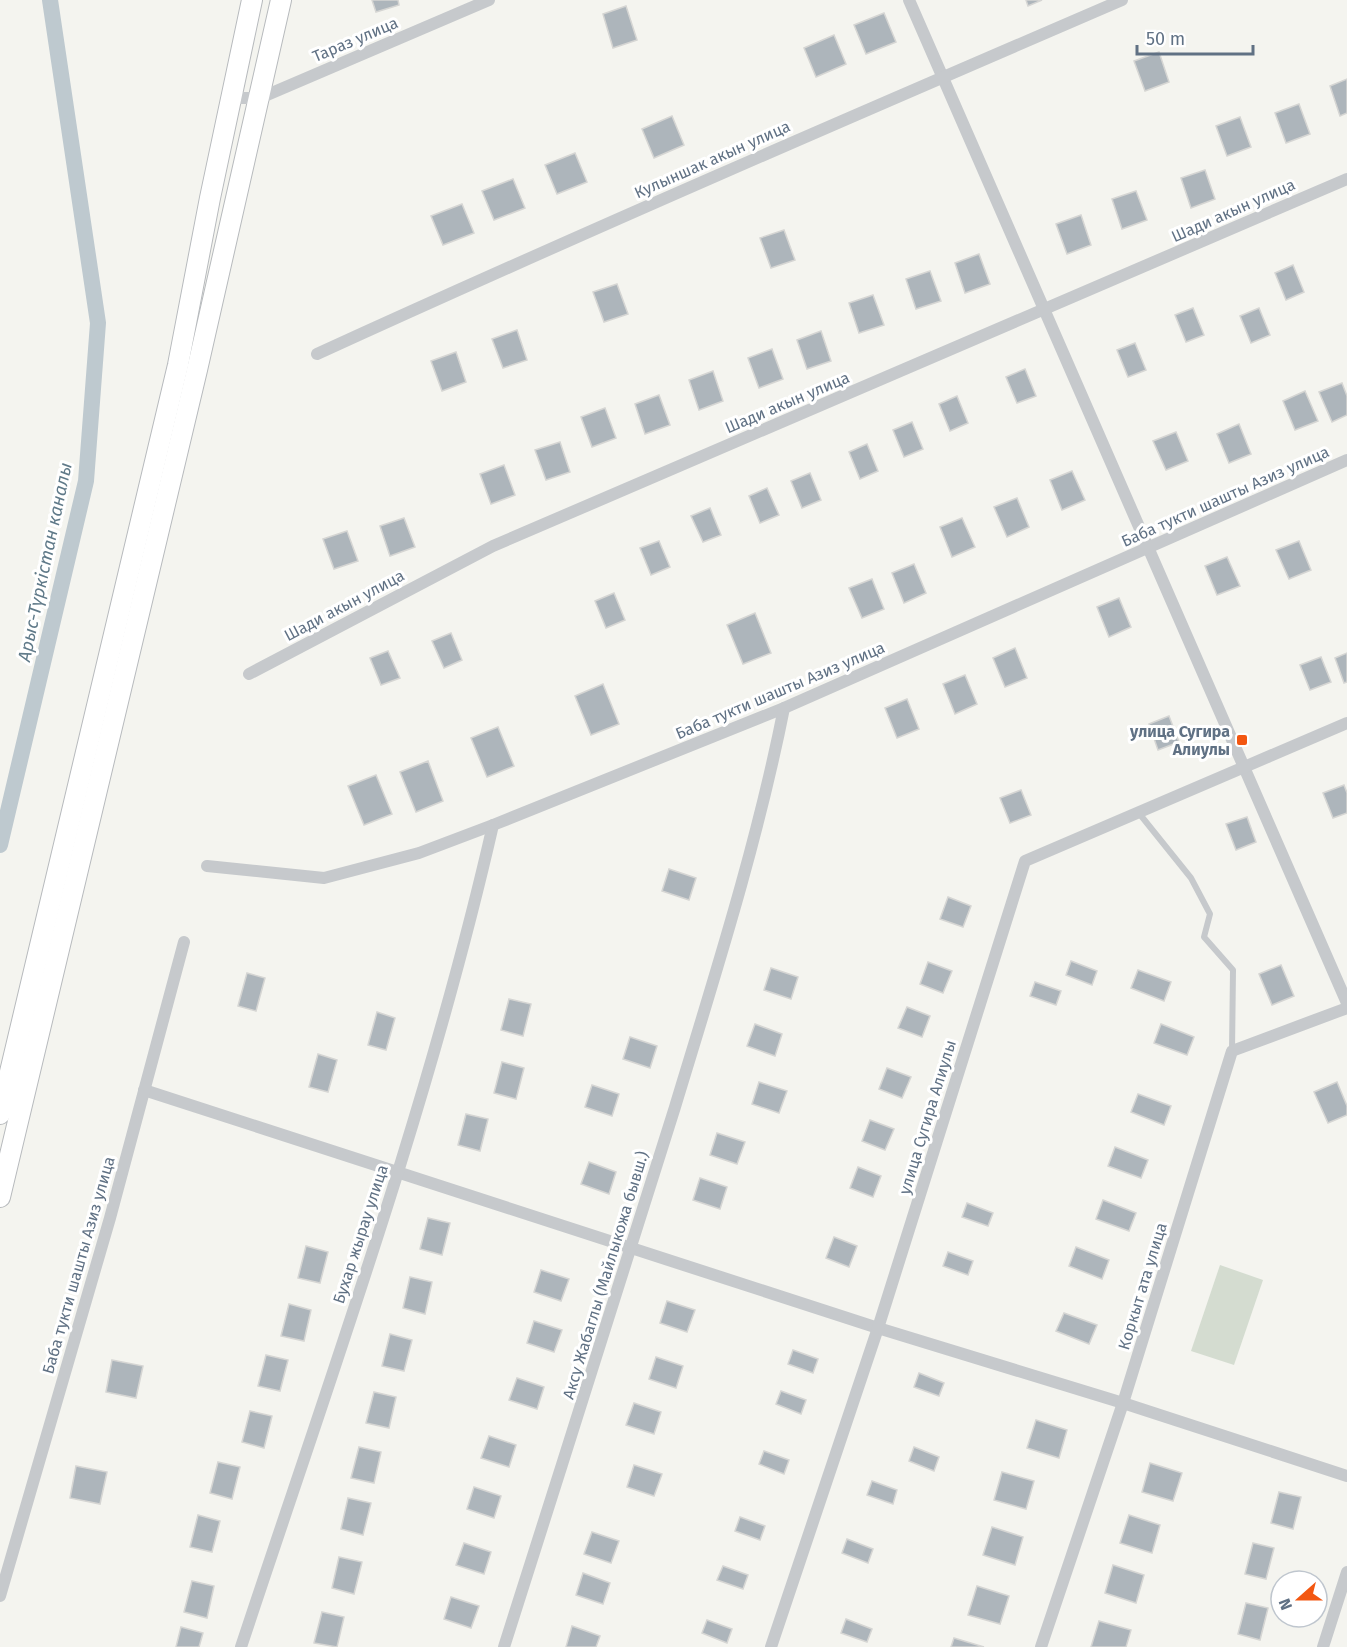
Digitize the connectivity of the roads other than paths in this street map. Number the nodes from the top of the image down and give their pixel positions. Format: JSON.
{"nodes":[{"id":1,"x":252,"y":0,"type":"edge"},
{"id":2,"x":281,"y":0,"type":"edge"},
{"id":3,"x":489,"y":0,"type":"edge"},
{"id":4,"x":909,"y":0,"type":"edge"},
{"id":5,"x":1122,"y":0,"type":"edge"},
{"id":6,"x":943,"y":77,"type":"junction"},
{"id":7,"x":231,"y":98,"type":"junction"},
{"id":8,"x":260,"y":98,"type":"junction"},
{"id":9,"x":1347,"y":178,"type":"edge"},
{"id":10,"x":210,"y":198,"type":"junction"},
{"id":11,"x":235,"y":204,"type":"junction"},
{"id":12,"x":1044,"y":310,"type":"junction"},
{"id":13,"x":317,"y":354,"type":"dead end"},
{"id":14,"x":1347,"y":460,"type":"edge"},
{"id":15,"x":1148,"y":548,"type":"junction"},
{"id":16,"x":249,"y":674,"type":"dead end"},
{"id":17,"x":784,"y":708,"type":"junction"},
{"id":18,"x":1347,"y":723,"type":"edge"},
{"id":19,"x":1244,"y":767,"type":"junction"},
{"id":20,"x":1138,"y":812,"type":"junction"},
{"id":21,"x":493,"y":825,"type":"junction"},
{"id":22,"x":207,"y":866,"type":"dead end"},
{"id":23,"x":184,"y":942,"type":"dead end"},
{"id":24,"x":1347,"y":1005,"type":"edge"},
{"id":25,"x":1232,"y":1051,"type":"junction"},
{"id":26,"x":144,"y":1090,"type":"junction"},
{"id":27,"x":0,"y":1113,"type":"edge"},
{"id":28,"x":398,"y":1172,"type":"junction"},
{"id":29,"x":0,"y":1197,"type":"edge"},
{"id":30,"x":632,"y":1248,"type":"junction"},
{"id":31,"x":878,"y":1328,"type":"junction"},
{"id":32,"x":1123,"y":1403,"type":"junction"},
{"id":33,"x":1347,"y":1476,"type":"edge"},
{"id":34,"x":1347,"y":1572,"type":"edge"},
{"id":35,"x":0,"y":1596,"type":"edge"},
{"id":36,"x":241,"y":1647,"type":"edge"},
{"id":37,"x":504,"y":1647,"type":"edge"},
{"id":38,"x":771,"y":1647,"type":"edge"},
{"id":39,"x":1041,"y":1647,"type":"edge"},
{"id":40,"x":1323,"y":1647,"type":"edge"}],
"edges":[{"from":1,"to":7,"type":"highway"},
{"from":2,"to":8,"type":"highway"},
{"from":3,"to":8,"type":"street","name":"Тараз улица"},
{"from":4,"to":6,"type":"street"},
{"from":5,"to":6,"type":"street","name":"Кулыншак акын улица"},
{"from":6,"to":12,"type":"street"},
{"from":6,"to":13,"type":"street","name":"Кулыншак акын улица"},
{"from":7,"to":8,"type":"street","name":"Тараз улица"},
{"from":7,"to":10,"type":"highway"},
{"from":8,"to":11,"type":"highway"},
{"from":9,"to":12,"type":"street","name":"Шади акын улица"},
{"from":10,"to":11,"type":"highway"},
{"from":10,"to":27,"type":"highway"},
{"from":11,"to":29,"type":"highway"},
{"from":12,"to":15,"type":"street"},
{"from":12,"to":16,"type":"street","name":"Шади акын улица"},
{"from":14,"to":15,"type":"street","name":"Баба тукти шашты Азиз улица"},
{"from":15,"to":17,"type":"street","name":"Баба тукти шашты Азиз улица"},
{"from":15,"to":19,"type":"street"},
{"from":17,"to":21,"type":"street","name":"Баба тукти шашты Азиз улица"},
{"from":17,"to":30,"type":"street","name":"Аксу Жабаглы (Майлыкожа бывш.)"},
{"from":18,"to":19,"type":"street","name":"улица Сугира Алиулы"},
{"from":19,"to":20,"type":"street","name":"улица Сугира Алиулы"},
{"from":19,"to":24,"type":"street"},
{"from":20,"to":25,"type":"lane"},
{"from":20,"to":31,"type":"street","name":"улица Сугира Алиулы"},
{"from":21,"to":22,"type":"street","name":"Баба тукти шашты Азиз улица"},
{"from":21,"to":28,"type":"street","name":"Бухар жырау улица"},
{"from":23,"to":26,"type":"street","name":"Баба тукти шашты Азиз улица"},
{"from":24,"to":25,"type":"street"},
{"from":25,"to":32,"type":"street","name":"Коркыт ата улица"},
{"from":26,"to":28,"type":"street"},
{"from":26,"to":35,"type":"street","name":"Баба тукти шашты Азиз улица"},
{"from":28,"to":30,"type":"street"},
{"from":28,"to":36,"type":"street","name":"Бухар жырау улица"},
{"from":30,"to":31,"type":"street"},
{"from":30,"to":37,"type":"street","name":"Аксу Жабаглы (Майлыкожа бывш.)"},
{"from":31,"to":32,"type":"street"},
{"from":31,"to":38,"type":"street","name":"улица Сугира Алиулы"},
{"from":32,"to":33,"type":"street"},
{"from":32,"to":39,"type":"street","name":"Коркыт ата улица"},
{"from":34,"to":40,"type":"street"}]}
